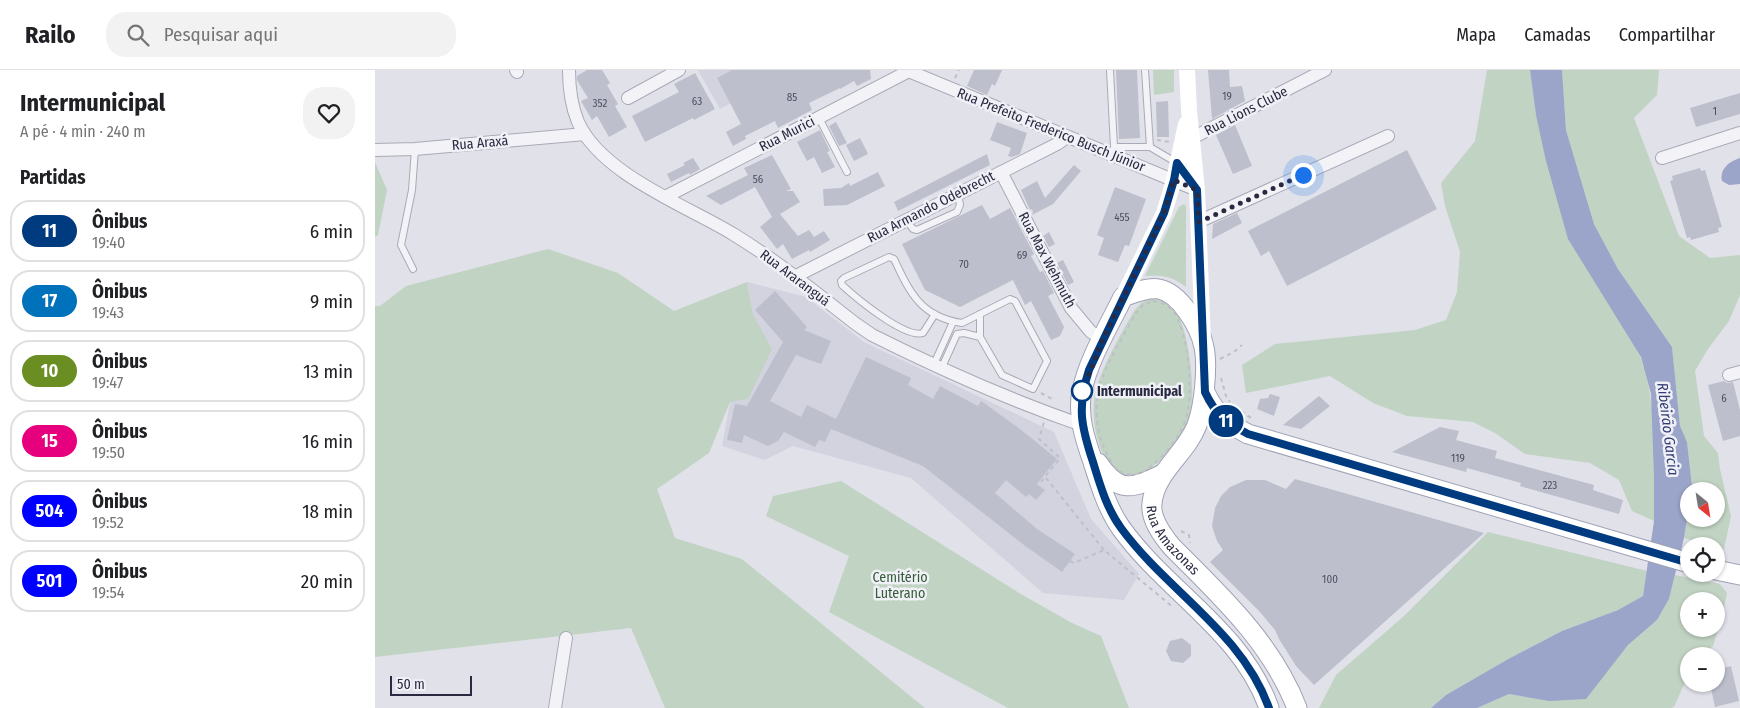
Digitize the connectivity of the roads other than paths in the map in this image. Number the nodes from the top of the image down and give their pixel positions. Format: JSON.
{"nodes":[{"id":1,"x":569,"y":70,"type":"edge"},
{"id":2,"x":679,"y":70,"type":"edge"},
{"id":3,"x":1110,"y":70,"type":"edge"},
{"id":4,"x":1145,"y":70,"type":"edge"},
{"id":5,"x":1187,"y":70,"type":"edge"},
{"id":6,"x":1325,"y":70,"type":"edge"},
{"id":7,"x":907,"y":71,"type":"edge"},
{"id":8,"x":628,"y":98,"type":"dead end"},
{"id":9,"x":1189,"y":110,"type":"junction"},
{"id":10,"x":819,"y":118,"type":"junction"},
{"id":11,"x":1740,"y":133,"type":"edge"},
{"id":12,"x":585,"y":134,"type":"junction"},
{"id":13,"x":1388,"y":136,"type":"dead end"},
{"id":14,"x":1067,"y":137,"type":"junction"},
{"id":15,"x":1193,"y":138,"type":"junction"},
{"id":16,"x":1150,"y":147,"type":"junction"},
{"id":17,"x":415,"y":149,"type":"junction"},
{"id":18,"x":375,"y":150,"type":"edge"},
{"id":19,"x":1662,"y":158,"type":"dead end"},
{"id":20,"x":1177,"y":163,"type":"junction"},
{"id":21,"x":847,"y":172,"type":"dead end"},
{"id":22,"x":1001,"y":172,"type":"junction"},
{"id":23,"x":1174,"y":180,"type":"junction"},
{"id":24,"x":1197,"y":190,"type":"junction"},
{"id":25,"x":665,"y":197,"type":"junction"},
{"id":26,"x":1199,"y":222,"type":"junction"},
{"id":27,"x":413,"y":269,"type":"dead end"},
{"id":28,"x":795,"y":277,"type":"junction"},
{"id":29,"x":1123,"y":297,"type":"junction"},
{"id":30,"x":935,"y":314,"type":"junction"},
{"id":31,"x":980,"y":314,"type":"junction"},
{"id":32,"x":953,"y":322,"type":"junction"},
{"id":33,"x":962,"y":323,"type":"junction"},
{"id":34,"x":957,"y":334,"type":"junction"},
{"id":35,"x":980,"y":337,"type":"junction"},
{"id":36,"x":1103,"y":339,"type":"junction"},
{"id":37,"x":1204,"y":346,"type":"junction"},
{"id":38,"x":938,"y":366,"type":"junction"},
{"id":39,"x":1205,"y":392,"type":"junction"},
{"id":40,"x":1089,"y":421,"type":"junction"},
{"id":41,"x":1088,"y":449,"type":"junction"},
{"id":42,"x":1163,"y":474,"type":"junction"},
{"id":43,"x":1680,"y":561,"type":"edge"},
{"id":44,"x":1725,"y":572,"type":"edge"},
{"id":45,"x":1740,"y":576,"type":"edge"},
{"id":46,"x":566,"y":638,"type":"dead end"},
{"id":47,"x":555,"y":708,"type":"edge"},
{"id":48,"x":1269,"y":708,"type":"edge"},
{"id":49,"x":1297,"y":708,"type":"edge"}],
"edges":[{"from":1,"to":12,"type":"street","name":"Rua Araranguá"},
{"from":2,"to":8,"type":"street"},
{"from":3,"to":16,"type":"lane"},
{"from":4,"to":16,"type":"lane"},
{"from":5,"to":9,"type":"main road","name":"Rua Amazonas"},
{"from":6,"to":15,"type":"street","name":"Rua Lions Clube"},
{"from":7,"to":10,"type":"street","name":"Rua Murici"},
{"from":7,"to":14,"type":"street","name":"Rua Prefeito Frederico Busch Júnior"},
{"from":9,"to":15,"type":"main road","name":"Rua Amazonas"},
{"from":9,"to":20,"type":"main road","name":"Rua Amazonas"},
{"from":10,"to":21,"type":"lane"},
{"from":10,"to":25,"type":"street","name":"Rua Murici"},
{"from":11,"to":19,"type":"street"},
{"from":12,"to":17,"type":"street","name":"Rua Araxá"},
{"from":12,"to":25,"type":"street","name":"Rua Araranguá"},
{"from":13,"to":26,"type":"street"},
{"from":14,"to":22,"type":"street","name":"Rua Armando Odebrecht"},
{"from":14,"to":23,"type":"street","name":"Rua Prefeito Frederico Busch Júnior"},
{"from":15,"to":24,"type":"main road","name":"Rua Amazonas"},
{"from":16,"to":20,"type":"lane"},
{"from":17,"to":18,"type":"street","name":"Rua Araxá"},
{"from":17,"to":27,"type":"lane"},
{"from":20,"to":23,"type":"main road","name":"Rua Amazonas"},
{"from":20,"to":24,"type":"lane"},
{"from":22,"to":28,"type":"street","name":"Rua Armando Odebrecht"},
{"from":22,"to":36,"type":"street","name":"Rua Max Wehmuth"},
{"from":23,"to":24,"type":"street","name":"Rua Prefeito Frederico Busch Júnior"},
{"from":23,"to":29,"type":"main road","name":"Rua Amazonas"},
{"from":24,"to":26,"type":"main road","name":"Rua Amazonas"},
{"from":25,"to":28,"type":"street","name":"Rua Araranguá"},
{"from":26,"to":37,"type":"main road","name":"Rua Amazonas"},
{"from":28,"to":38,"type":"street","name":"Rua Araranguá"},
{"from":29,"to":36,"type":"main road","name":"Rua Amazonas"},
{"from":29,"to":37,"type":"main road"},
{"from":30,"to":30,"type":"lane"},
{"from":30,"to":32,"type":"lane"},
{"from":31,"to":33,"type":"lane"},
{"from":31,"to":35,"type":"lane"},
{"from":31,"to":35,"type":"lane"},
{"from":32,"to":33,"type":"lane"},
{"from":32,"to":38,"type":"lane"},
{"from":33,"to":34,"type":"lane"},
{"from":34,"to":35,"type":"lane"},
{"from":34,"to":38,"type":"lane"},
{"from":36,"to":40,"type":"main road","name":"Rua Amazonas"},
{"from":37,"to":39,"type":"main road","name":"Rua Amazonas"},
{"from":38,"to":40,"type":"street","name":"Rua Araranguá"},
{"from":39,"to":42,"type":"main road","name":"Rua Amazonas"},
{"from":39,"to":43,"type":"main road"},
{"from":40,"to":41,"type":"main road","name":"Rua Amazonas"},
{"from":41,"to":42,"type":"main road"},
{"from":41,"to":48,"type":"main road","name":"Rua Amazonas"},
{"from":42,"to":49,"type":"main road","name":"Rua Amazonas"},
{"from":44,"to":45,"type":"main road"},
{"from":46,"to":47,"type":"street"}]}
